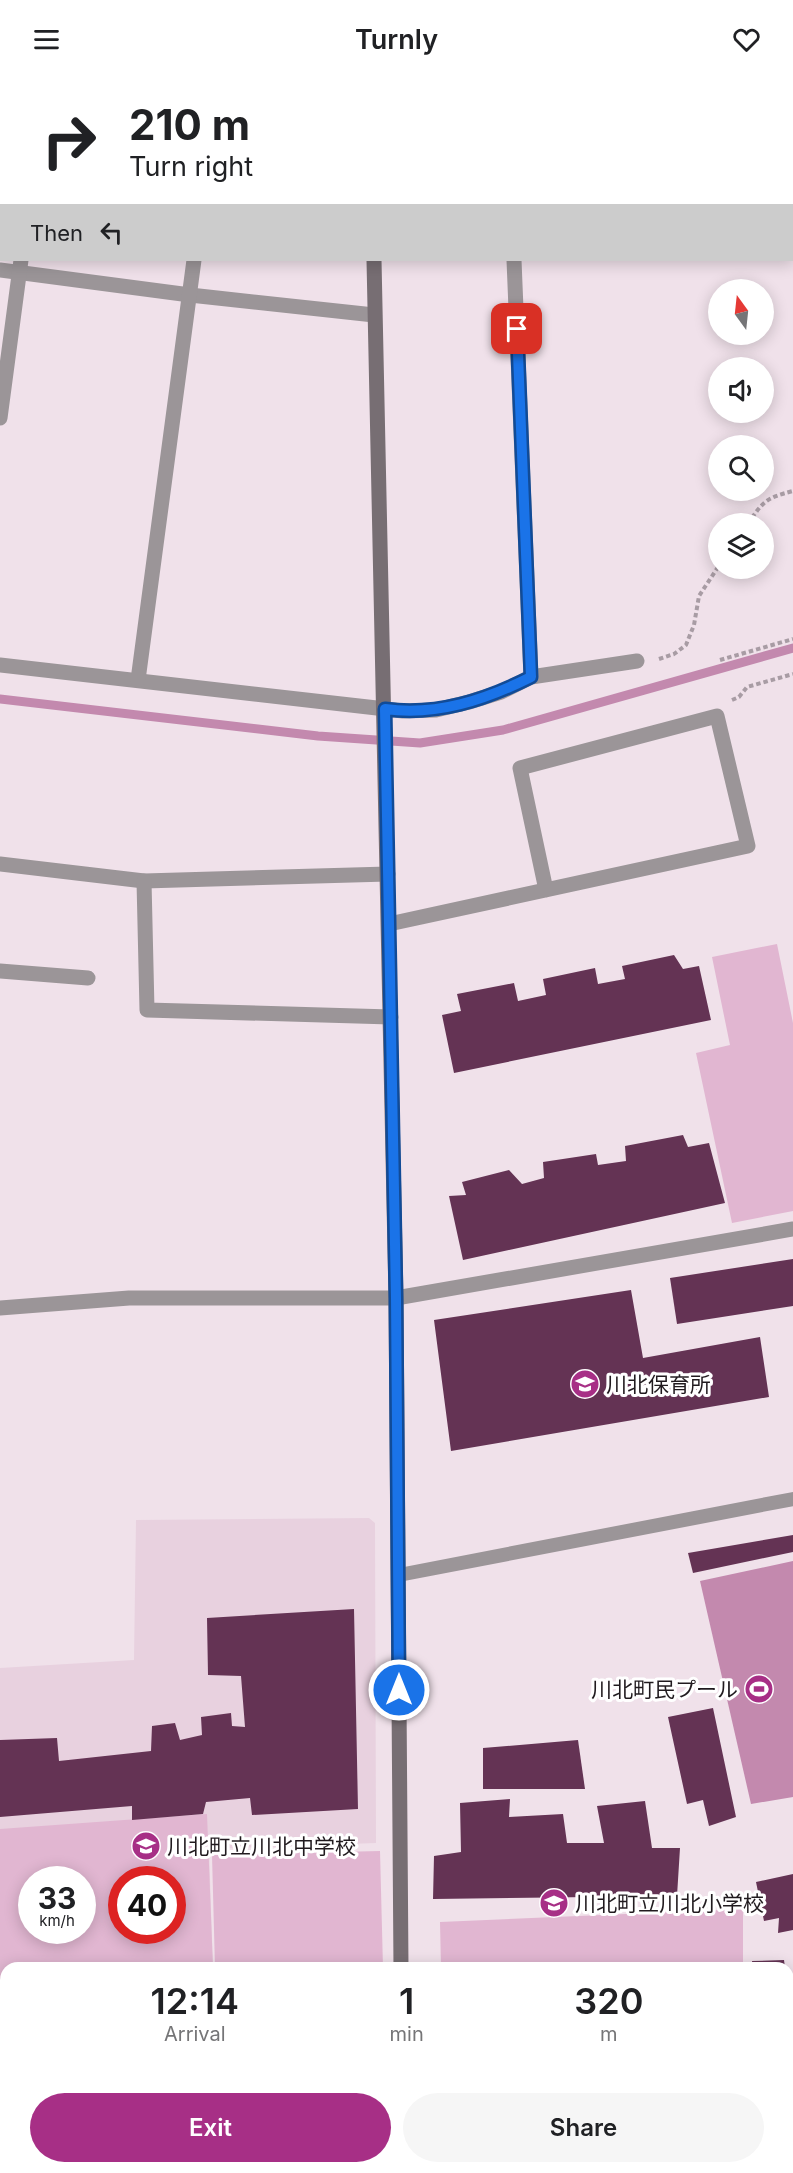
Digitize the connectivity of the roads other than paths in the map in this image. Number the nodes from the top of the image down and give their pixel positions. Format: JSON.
{"nodes":[{"id":1,"x":195,"y":261,"type":"edge"},
{"id":2,"x":374,"y":261,"type":"edge"},
{"id":3,"x":514,"y":261,"type":"edge"},
{"id":4,"x":20,"y":267,"type":"edge"},
{"id":5,"x":0,"y":270,"type":"edge"},
{"id":6,"x":190,"y":295,"type":"junction"},
{"id":7,"x":374,"y":315,"type":"junction"},
{"id":8,"x":0,"y":418,"type":"edge"},
{"id":9,"x":637,"y":661,"type":"road end"},
{"id":10,"x":0,"y":665,"type":"edge"},
{"id":11,"x":531,"y":677,"type":"junction"},
{"id":12,"x":138,"y":680,"type":"junction"},
{"id":13,"x":385,"y":709,"type":"junction"},
{"id":14,"x":0,"y":864,"type":"edge"},
{"id":15,"x":388,"y":874,"type":"junction"},
{"id":16,"x":144,"y":881,"type":"junction"},
{"id":17,"x":546,"y":890,"type":"junction"},
{"id":18,"x":389,"y":924,"type":"junction"},
{"id":19,"x":0,"y":971,"type":"edge"},
{"id":20,"x":88,"y":978,"type":"dead end"},
{"id":21,"x":391,"y":1017,"type":"junction"},
{"id":22,"x":793,"y":1229,"type":"edge"},
{"id":23,"x":396,"y":1298,"type":"junction"},
{"id":24,"x":0,"y":1308,"type":"edge"},
{"id":25,"x":793,"y":1499,"type":"edge"},
{"id":26,"x":399,"y":1575,"type":"junction"},
{"id":27,"x":401,"y":1962,"type":"edge"}],
"edges":[{"from":1,"to":6,"type":"street"},
{"from":2,"to":7,"type":"street"},
{"from":3,"to":11,"type":"street"},
{"from":4,"to":5,"type":"street"},
{"from":4,"to":6,"type":"street"},
{"from":4,"to":8,"type":"street"},
{"from":6,"to":7,"type":"street"},
{"from":6,"to":12,"type":"street"},
{"from":7,"to":13,"type":"street"},
{"from":9,"to":11,"type":"street"},
{"from":10,"to":12,"type":"street"},
{"from":11,"to":13,"type":"street"},
{"from":12,"to":13,"type":"street"},
{"from":13,"to":15,"type":"street"},
{"from":14,"to":16,"type":"street"},
{"from":15,"to":16,"type":"street"},
{"from":15,"to":18,"type":"street"},
{"from":16,"to":21,"type":"street"},
{"from":17,"to":17,"type":"street"},
{"from":17,"to":18,"type":"street"},
{"from":18,"to":21,"type":"street"},
{"from":19,"to":20,"type":"street"},
{"from":21,"to":23,"type":"street"},
{"from":22,"to":23,"type":"street"},
{"from":23,"to":24,"type":"street"},
{"from":23,"to":26,"type":"street"},
{"from":25,"to":26,"type":"lane"},
{"from":26,"to":27,"type":"street"}]}
